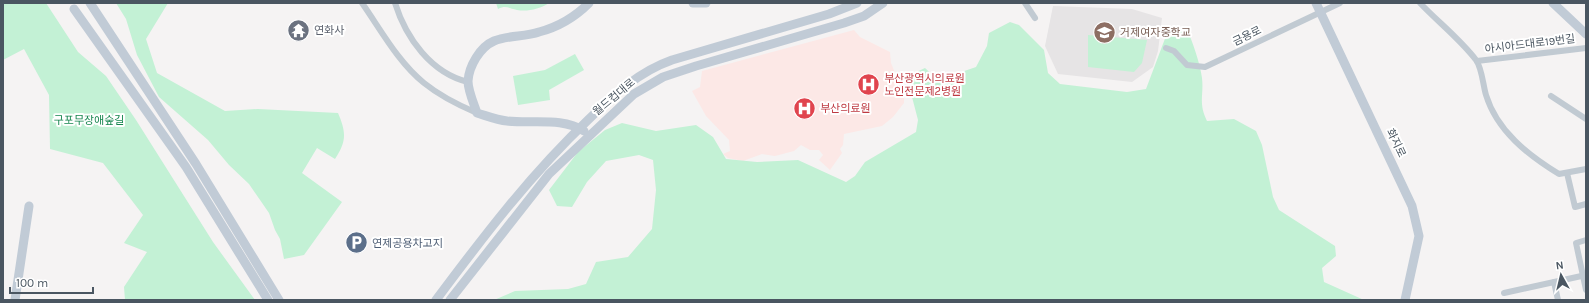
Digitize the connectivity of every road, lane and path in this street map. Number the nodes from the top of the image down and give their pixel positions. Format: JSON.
{"nodes":[{"id":1,"x":90,"y":3,"type":"edge"},
{"id":2,"x":362,"y":3,"type":"edge"},
{"id":3,"x":395,"y":3,"type":"edge"},
{"id":4,"x":589,"y":3,"type":"edge"},
{"id":5,"x":693,"y":3,"type":"edge"},
{"id":6,"x":706,"y":3,"type":"edge"},
{"id":7,"x":857,"y":3,"type":"edge"},
{"id":8,"x":883,"y":3,"type":"edge"},
{"id":9,"x":1025,"y":3,"type":"edge"},
{"id":10,"x":1340,"y":3,"type":"edge"},
{"id":11,"x":1420,"y":3,"type":"edge"},
{"id":12,"x":1554,"y":3,"type":"edge"},
{"id":13,"x":1318,"y":7,"type":"edge"},
{"id":14,"x":74,"y":9,"type":"dead end"},
{"id":15,"x":1035,"y":18,"type":"dead end"},
{"id":16,"x":1586,"y":34,"type":"edge"},
{"id":17,"x":1166,"y":48,"type":"dead end"},
{"id":18,"x":1586,"y":48,"type":"edge"},
{"id":19,"x":1477,"y":61,"type":"junction"},
{"id":20,"x":468,"y":82,"type":"junction"},
{"id":21,"x":1551,"y":96,"type":"dead end"},
{"id":22,"x":477,"y":114,"type":"junction"},
{"id":23,"x":1586,"y":119,"type":"edge"},
{"id":24,"x":580,"y":128,"type":"junction"},
{"id":25,"x":590,"y":134,"type":"junction"},
{"id":26,"x":1586,"y":169,"type":"edge"},
{"id":27,"x":1567,"y":173,"type":"junction"},
{"id":28,"x":1586,"y":204,"type":"edge"},
{"id":29,"x":29,"y":206,"type":"dead end"},
{"id":30,"x":1586,"y":240,"type":"edge"},
{"id":31,"x":1584,"y":275,"type":"edge"},
{"id":32,"x":1554,"y":282,"type":"junction"},
{"id":33,"x":1586,"y":290,"type":"edge"},
{"id":34,"x":1504,"y":293,"type":"dead end"},
{"id":35,"x":15,"y":300,"type":"edge"},
{"id":36,"x":268,"y":300,"type":"edge"},
{"id":37,"x":279,"y":300,"type":"edge"},
{"id":38,"x":436,"y":300,"type":"edge"},
{"id":39,"x":450,"y":300,"type":"edge"},
{"id":40,"x":1405,"y":300,"type":"edge"},
{"id":41,"x":1558,"y":300,"type":"edge"}],
"edges":[{"from":1,"to":37,"type":"main road"},
{"from":2,"to":22,"type":"street"},
{"from":3,"to":20,"type":"street"},
{"from":4,"to":20,"type":"main road"},
{"from":5,"to":6,"type":"main road"},
{"from":7,"to":24,"type":"main road","name":"월드컵대로"},
{"from":8,"to":25,"type":"main road","name":"월드컵대로"},
{"from":9,"to":15,"type":"street"},
{"from":10,"to":13,"type":"street","name":"금용로"},
{"from":11,"to":19,"type":"street"},
{"from":12,"to":16,"type":"main road"},
{"from":13,"to":17,"type":"street","name":"금용로"},
{"from":13,"to":40,"type":"main road","name":"화지로"},
{"from":14,"to":36,"type":"main road"},
{"from":18,"to":19,"type":"street","name":"아시아드대로19번길"},
{"from":19,"to":27,"type":"street"},
{"from":20,"to":22,"type":"main road"},
{"from":21,"to":23,"type":"street"},
{"from":22,"to":24,"type":"main road"},
{"from":24,"to":25,"type":"main road"},
{"from":24,"to":38,"type":"main road","name":"월드컵대로"},
{"from":25,"to":39,"type":"main road","name":"월드컵대로"},
{"from":26,"to":27,"type":"street"},
{"from":27,"to":28,"type":"street"},
{"from":29,"to":35,"type":"main road"},
{"from":30,"to":31,"type":"street"},
{"from":31,"to":32,"type":"street"},
{"from":31,"to":33,"type":"street"},
{"from":32,"to":34,"type":"street"},
{"from":32,"to":41,"type":"street"}]}
